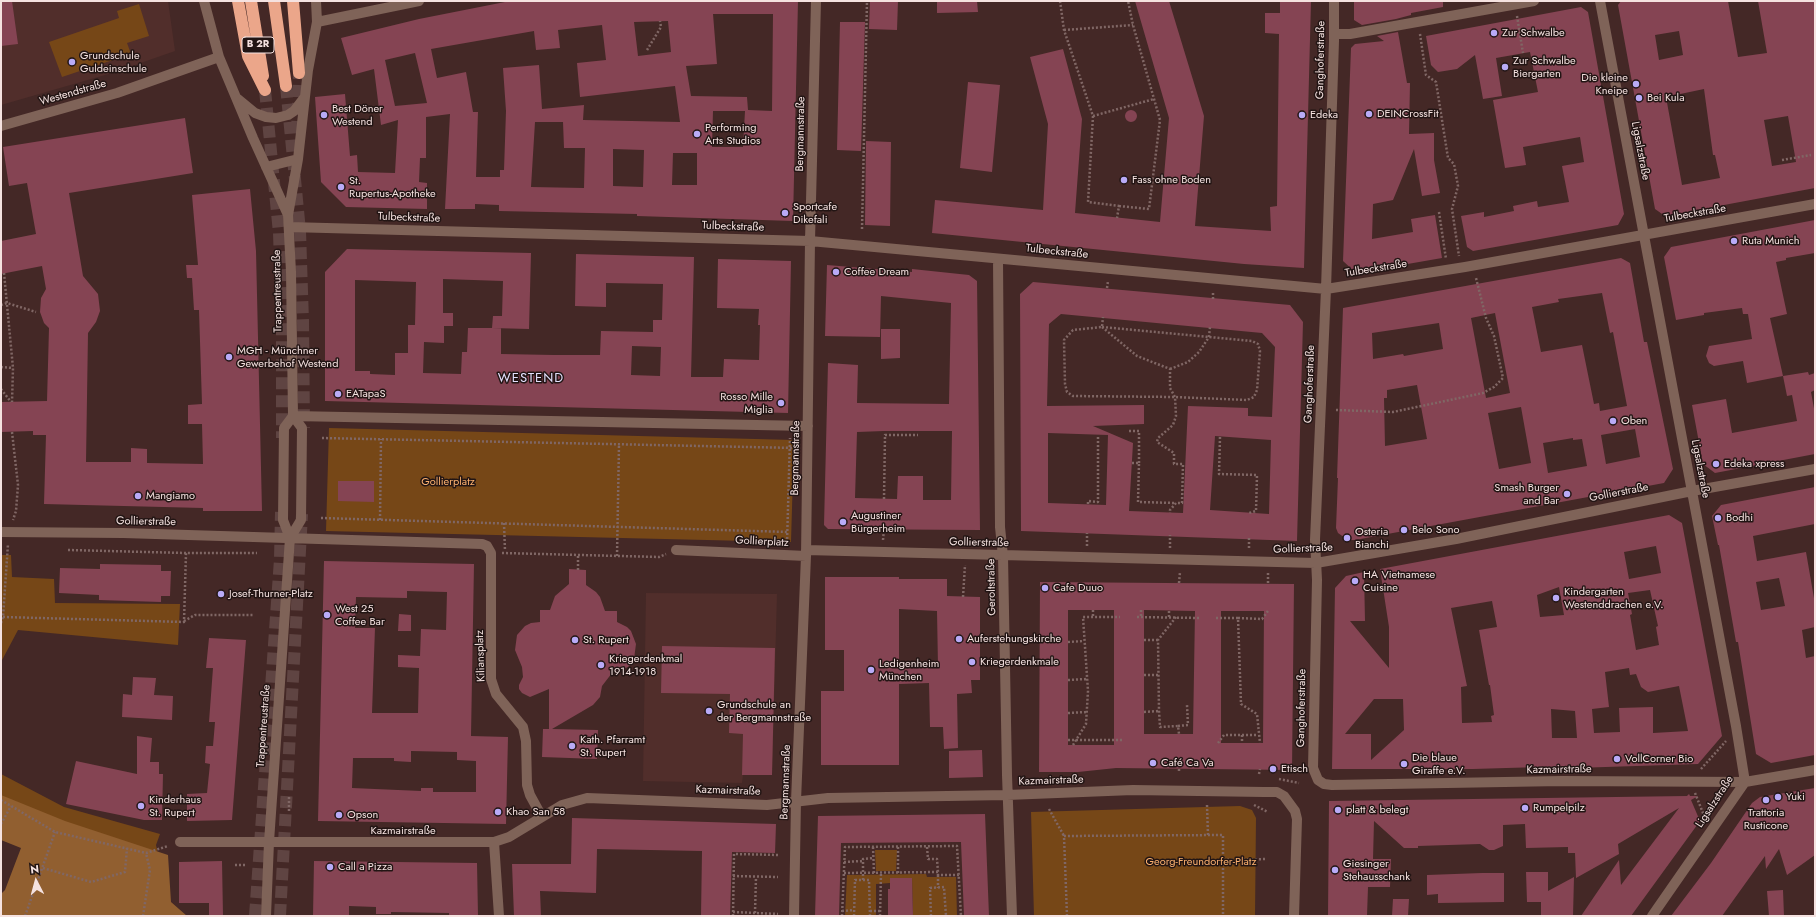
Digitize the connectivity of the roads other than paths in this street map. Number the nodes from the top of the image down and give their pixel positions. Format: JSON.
{"nodes":[{"id":1,"x":204,"y":1,"type":"edge"},
{"id":2,"x":238,"y":1,"type":"edge"},
{"id":3,"x":251,"y":1,"type":"edge"},
{"id":4,"x":274,"y":1,"type":"edge"},
{"id":5,"x":293,"y":1,"type":"edge"},
{"id":6,"x":316,"y":1,"type":"edge"},
{"id":7,"x":419,"y":1,"type":"edge"},
{"id":8,"x":816,"y":1,"type":"edge"},
{"id":9,"x":1334,"y":1,"type":"edge"},
{"id":10,"x":1534,"y":1,"type":"edge"},
{"id":11,"x":1600,"y":1,"type":"edge"},
{"id":12,"x":317,"y":22,"type":"junction"},
{"id":13,"x":1334,"y":34,"type":"junction"},
{"id":14,"x":219,"y":57,"type":"junction"},
{"id":15,"x":299,"y":73,"type":"tunnel mouth"},
{"id":16,"x":286,"y":86,"type":"tunnel mouth"},
{"id":17,"x":236,"y":96,"type":"junction"},
{"id":18,"x":304,"y":98,"type":"junction"},
{"id":19,"x":1,"y":126,"type":"edge"},
{"id":20,"x":298,"y":158,"type":"junction"},
{"id":21,"x":266,"y":167,"type":"junction"},
{"id":22,"x":1815,"y":204,"type":"edge"},
{"id":23,"x":288,"y":214,"type":"junction"},
{"id":24,"x":289,"y":227,"type":"junction"},
{"id":25,"x":1644,"y":235,"type":"junction"},
{"id":26,"x":810,"y":241,"type":"junction"},
{"id":27,"x":998,"y":259,"type":"junction"},
{"id":28,"x":1326,"y":289,"type":"junction"},
{"id":29,"x":293,"y":416,"type":"junction"},
{"id":30,"x":808,"y":426,"type":"junction"},
{"id":31,"x":1815,"y":468,"type":"edge"},
{"id":32,"x":1692,"y":491,"type":"junction"},
{"id":33,"x":5,"y":532,"type":"edge"},
{"id":34,"x":290,"y":538,"type":"junction"},
{"id":35,"x":676,"y":550,"type":"road end"},
{"id":36,"x":806,"y":553,"type":"junction"},
{"id":37,"x":1003,"y":556,"type":"junction"},
{"id":38,"x":1316,"y":563,"type":"junction"},
{"id":39,"x":1313,"y":768,"type":"joint"},
{"id":40,"x":1815,"y":770,"type":"edge"},
{"id":41,"x":1745,"y":782,"type":"junction"},
{"id":42,"x":1007,"y":795,"type":"junction"},
{"id":43,"x":796,"y":802,"type":"junction"},
{"id":44,"x":542,"y":817,"type":"junction"},
{"id":45,"x":180,"y":842,"type":"dead end"},
{"id":46,"x":269,"y":842,"type":"junction"},
{"id":47,"x":494,"y":842,"type":"junction"},
{"id":48,"x":266,"y":916,"type":"edge"},
{"id":49,"x":499,"y":916,"type":"edge"},
{"id":50,"x":794,"y":916,"type":"edge"},
{"id":51,"x":1012,"y":916,"type":"edge"},
{"id":52,"x":1294,"y":916,"type":"edge"},
{"id":53,"x":1652,"y":916,"type":"edge"}],
"edges":[{"from":1,"to":14,"type":"street","name":"Trappentreustraße"},
{"from":2,"to":3,"type":"highway","number":"B 2R"},
{"from":4,"to":16,"type":"highway","number":"B 2R"},
{"from":5,"to":15,"type":"highway"},
{"from":6,"to":12,"type":"street","name":"Trappentreustraße"},
{"from":7,"to":12,"type":"street"},
{"from":8,"to":26,"type":"street","name":"Bergmannstraße"},
{"from":9,"to":13,"type":"street","name":"Ganghoferstraße"},
{"from":10,"to":13,"type":"street"},
{"from":11,"to":25,"type":"street","name":"Ligsalzstraße"},
{"from":12,"to":18,"type":"street","name":"Trappentreustraße"},
{"from":13,"to":28,"type":"street","name":"Ganghoferstraße"},
{"from":14,"to":17,"type":"street","name":"Trappentreustraße"},
{"from":14,"to":19,"type":"street","name":"Westendstraße"},
{"from":17,"to":18,"type":"street","name":"Trappentreustraße"},
{"from":17,"to":21,"type":"street","name":"Trappentreustraße"},
{"from":18,"to":20,"type":"street","name":"Trappentreustraße"},
{"from":20,"to":21,"type":"street"},
{"from":20,"to":23,"type":"street","name":"Trappentreustraße"},
{"from":21,"to":23,"type":"street","name":"Trappentreustraße"},
{"from":22,"to":25,"type":"street","name":"Tulbeckstraße"},
{"from":23,"to":24,"type":"street","name":"Trappentreustraße"},
{"from":24,"to":26,"type":"street","name":"Tulbeckstraße"},
{"from":24,"to":29,"type":"street","name":"Trappentreustraße"},
{"from":25,"to":28,"type":"street","name":"Tulbeckstraße"},
{"from":25,"to":32,"type":"street","name":"Ligsalzstraße"},
{"from":26,"to":27,"type":"street","name":"Tulbeckstraße"},
{"from":26,"to":30,"type":"street","name":"Bergmannstraße"},
{"from":27,"to":28,"type":"street","name":"Tulbeckstraße"},
{"from":27,"to":37,"type":"street","name":"Geroltstraße"},
{"from":28,"to":38,"type":"street","name":"Ganghoferstraße"},
{"from":29,"to":30,"type":"street"},
{"from":29,"to":34,"type":"street","name":"Trappentreustraße"},
{"from":29,"to":34,"type":"street","name":"Trappentreustraße"},
{"from":30,"to":36,"type":"street","name":"Bergmannstraße"},
{"from":31,"to":32,"type":"street","name":"Gollierstraße"},
{"from":32,"to":38,"type":"street","name":"Gollierstraße"},
{"from":32,"to":41,"type":"street","name":"Ligsalzstraße"},
{"from":33,"to":34,"type":"street","name":"Gollierstraße"},
{"from":34,"to":44,"type":"street","name":"Kiliansplatz"},
{"from":34,"to":46,"type":"street","name":"Trappentreustraße"},
{"from":35,"to":36,"type":"street","name":"Gollierplatz"},
{"from":36,"to":37,"type":"street","name":"Gollierstraße"},
{"from":36,"to":43,"type":"street","name":"Bergmannstraße"},
{"from":37,"to":38,"type":"street","name":"Gollierstraße"},
{"from":37,"to":42,"type":"street","name":"Geroltstraße"},
{"from":38,"to":39,"type":"street","name":"Ganghoferstraße"},
{"from":39,"to":41,"type":"street","name":"Kazmairstraße"},
{"from":40,"to":41,"type":"street","name":"Kazmairstraße"},
{"from":41,"to":53,"type":"street","name":"Ligsalzstraße"},
{"from":42,"to":43,"type":"street","name":"Kazmairstraße"},
{"from":42,"to":51,"type":"street","name":"Geroltstraße"},
{"from":42,"to":52,"type":"street","name":"Kazmairstraße"},
{"from":43,"to":44,"type":"street","name":"Kazmairstraße"},
{"from":43,"to":50,"type":"street","name":"Bergmannstraße"},
{"from":44,"to":47,"type":"street","name":"Kazmairstraße"},
{"from":45,"to":46,"type":"street","name":"Kazmairstraße"},
{"from":46,"to":47,"type":"street","name":"Kazmairstraße"},
{"from":46,"to":48,"type":"street","name":"Trappentreustraße"},
{"from":47,"to":49,"type":"street"}]}
